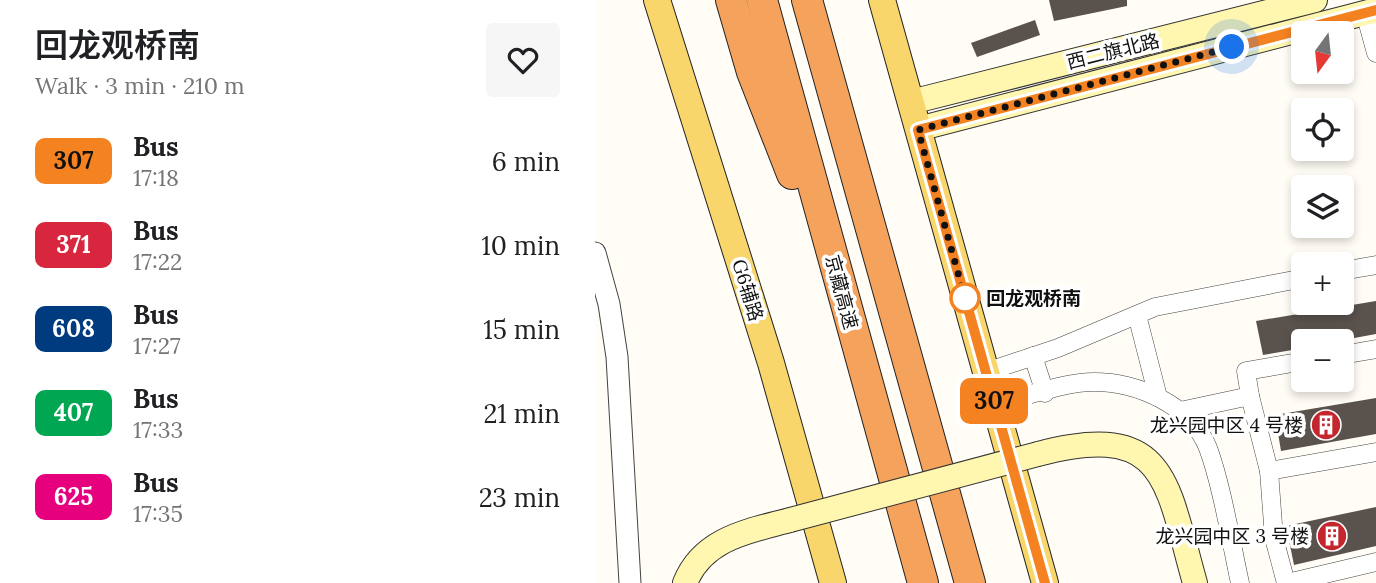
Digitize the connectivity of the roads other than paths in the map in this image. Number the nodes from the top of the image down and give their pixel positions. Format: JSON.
{"nodes":[{"id":1,"x":657,"y":0,"type":"edge"},
{"id":2,"x":731,"y":0,"type":"edge"},
{"id":3,"x":762,"y":0,"type":"edge"},
{"id":4,"x":807,"y":0,"type":"edge"},
{"id":5,"x":882,"y":0,"type":"edge"},
{"id":6,"x":1315,"y":0,"type":"edge"},
{"id":7,"x":1371,"y":11,"type":"edge"},
{"id":8,"x":1376,"y":53,"type":"edge"},
{"id":9,"x":911,"y":102,"type":"junction"},
{"id":10,"x":918,"y":130,"type":"junction"},
{"id":11,"x":595,"y":253,"type":"edge"},
{"id":12,"x":1376,"y":265,"type":"edge"},
{"id":13,"x":1354,"y":269,"type":"edge"},
{"id":14,"x":1291,"y":281,"type":"edge"},
{"id":15,"x":1137,"y":315,"type":"junction"},
{"id":16,"x":852,"y":329,"type":"junction"},
{"id":17,"x":1376,"y":349,"type":"edge"},
{"id":18,"x":1354,"y":353,"type":"edge"},
{"id":19,"x":1033,"y":356,"type":"junction"},
{"id":20,"x":1291,"y":363,"type":"edge"},
{"id":21,"x":986,"y":372,"type":"junction"},
{"id":22,"x":1045,"y":393,"type":"junction"},
{"id":23,"x":1250,"y":396,"type":"junction"},
{"id":24,"x":1158,"y":397,"type":"junction"},
{"id":25,"x":995,"y":404,"type":"junction"},
{"id":26,"x":1179,"y":411,"type":"junction"},
{"id":27,"x":1376,"y":452,"type":"edge"},
{"id":28,"x":1040,"y":459,"type":"junction"},
{"id":29,"x":1269,"y":471,"type":"junction"},
{"id":30,"x":792,"y":526,"type":"junction"},
{"id":31,"x":1376,"y":562,"type":"edge"},
{"id":32,"x":969,"y":579,"type":"edge"},
{"id":33,"x":630,"y":583,"type":"edge"},
{"id":34,"x":685,"y":583,"type":"edge"},
{"id":35,"x":701,"y":583,"type":"edge"},
{"id":36,"x":832,"y":583,"type":"edge"},
{"id":37,"x":923,"y":583,"type":"edge"},
{"id":38,"x":1045,"y":583,"type":"edge"},
{"id":39,"x":1183,"y":583,"type":"edge"},
{"id":40,"x":1195,"y":583,"type":"edge"},
{"id":41,"x":1240,"y":583,"type":"edge"},
{"id":42,"x":1286,"y":583,"type":"edge"}],
"edges":[{"from":1,"to":36,"type":"main road","name":"G6辅路"},
{"from":2,"to":16,"type":"highway"},
{"from":3,"to":16,"type":"highway","name":"京藏高速"},
{"from":4,"to":32,"type":"highway"},
{"from":5,"to":9,"type":"main road"},
{"from":6,"to":9,"type":"main road","name":"西二旗北路"},
{"from":7,"to":8,"type":"street"},
{"from":7,"to":10,"type":"main road","name":"西二旗北路"},
{"from":9,"to":10,"type":"main road"},
{"from":10,"to":21,"type":"main road"},
{"from":11,"to":33,"type":"street"},
{"from":12,"to":13,"type":"street"},
{"from":14,"to":15,"type":"street"},
{"from":15,"to":19,"type":"street"},
{"from":15,"to":24,"type":"street"},
{"from":16,"to":37,"type":"highway","name":"京藏高速"},
{"from":17,"to":18,"type":"street"},
{"from":19,"to":21,"type":"street"},
{"from":19,"to":22,"type":"street"},
{"from":20,"to":23,"type":"street"},
{"from":21,"to":25,"type":"main road"},
{"from":22,"to":24,"type":"street"},
{"from":22,"to":25,"type":"street"},
{"from":23,"to":26,"type":"street"},
{"from":23,"to":29,"type":"street"},
{"from":24,"to":26,"type":"street"},
{"from":25,"to":38,"type":"main road"},
{"from":26,"to":41,"type":"street"},
{"from":27,"to":29,"type":"street"},
{"from":28,"to":30,"type":"main road"},
{"from":28,"to":39,"type":"main road"},
{"from":28,"to":40,"type":"main road"},
{"from":29,"to":42,"type":"street"},
{"from":30,"to":34,"type":"main road"},
{"from":30,"to":35,"type":"main road"},
{"from":31,"to":42,"type":"street"}]}
